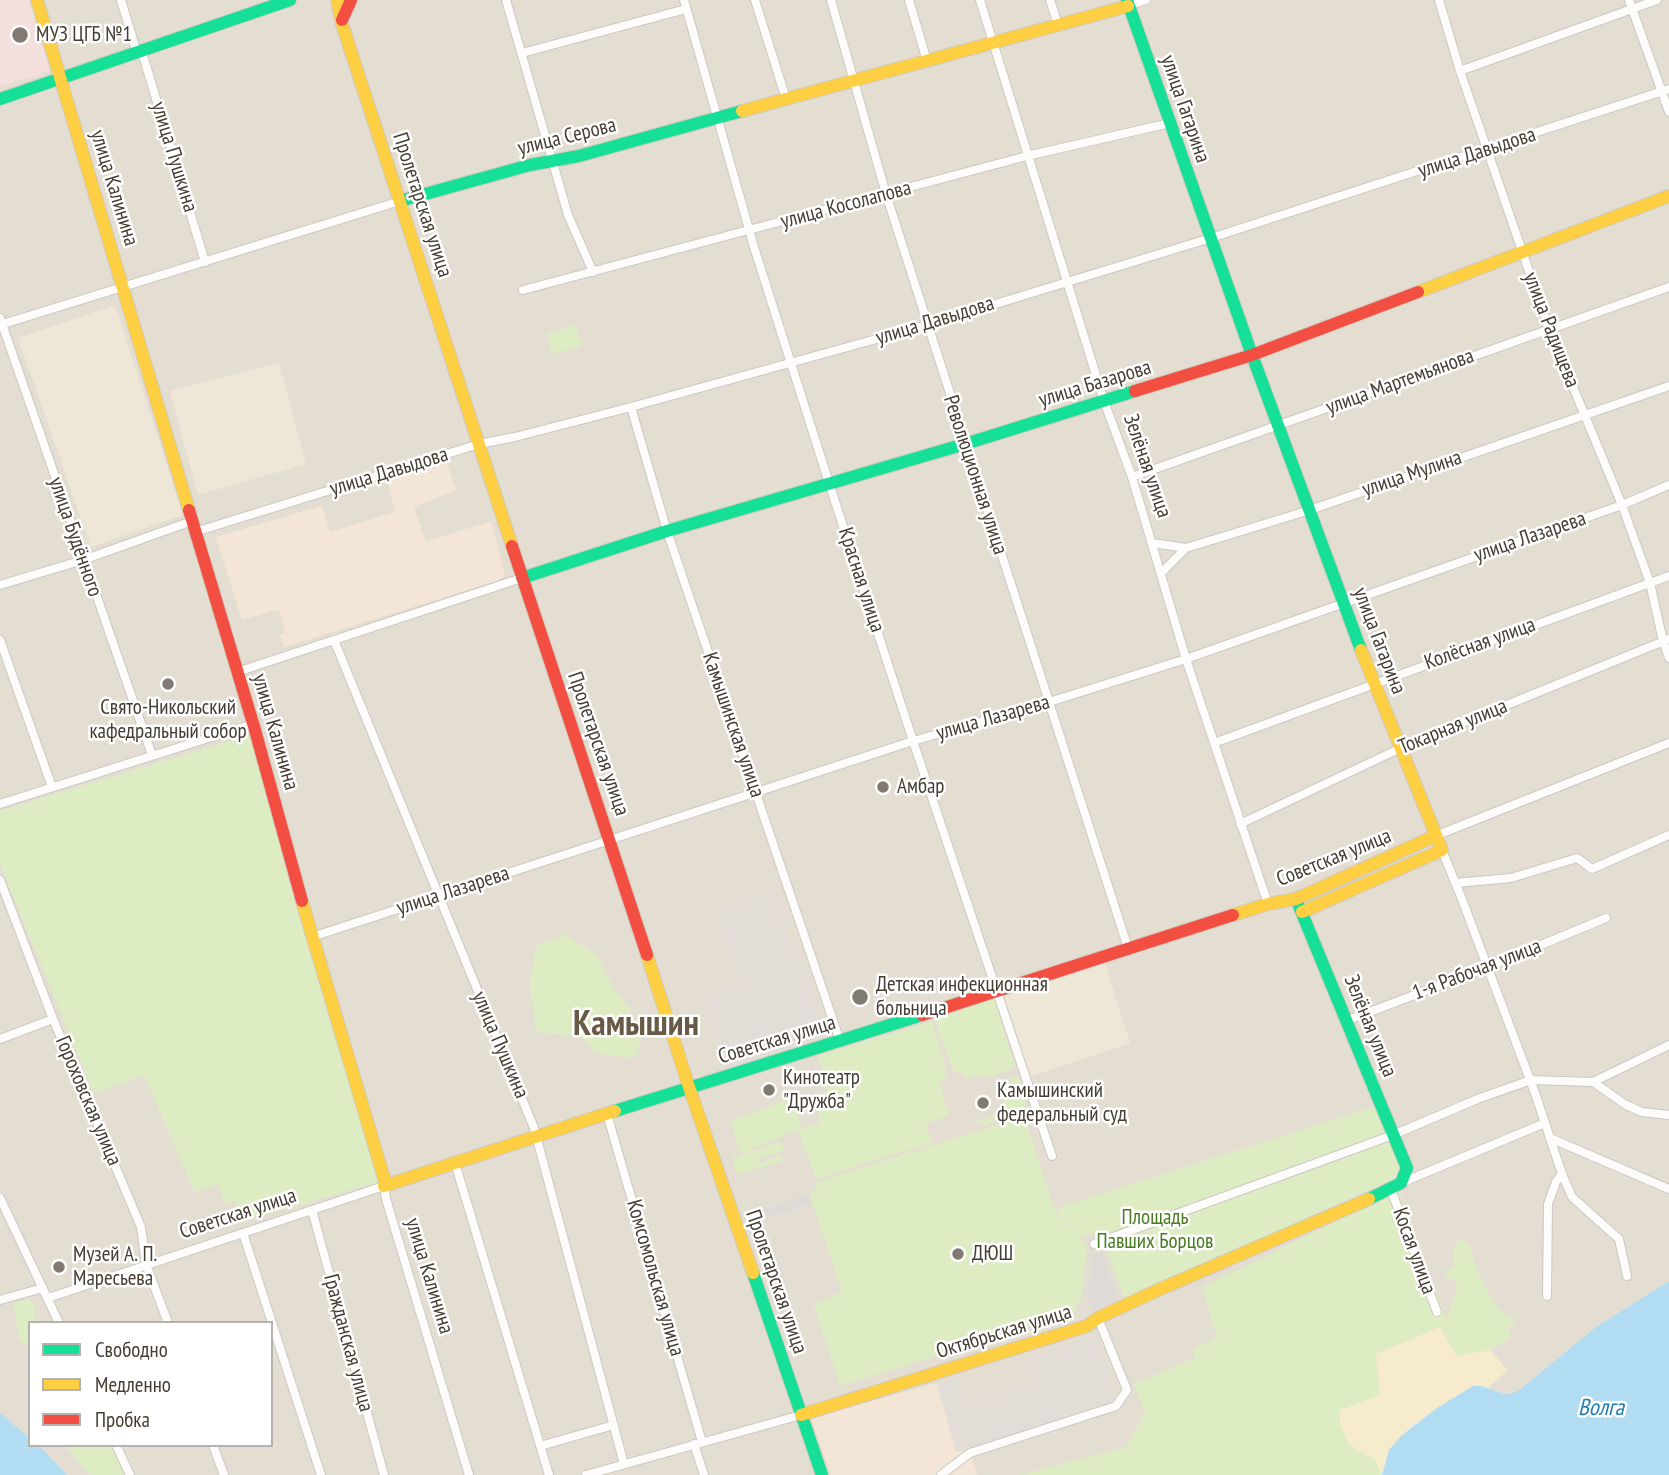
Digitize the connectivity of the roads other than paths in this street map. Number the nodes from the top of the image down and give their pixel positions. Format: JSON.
{"nodes":[{"id":1,"x":37,"y":0,"type":"edge"},
{"id":2,"x":121,"y":0,"type":"edge"},
{"id":3,"x":290,"y":0,"type":"edge"},
{"id":4,"x":337,"y":0,"type":"edge"},
{"id":5,"x":351,"y":0,"type":"edge"},
{"id":6,"x":506,"y":0,"type":"edge"},
{"id":7,"x":755,"y":0,"type":"edge"},
{"id":8,"x":831,"y":0,"type":"edge"},
{"id":9,"x":909,"y":0,"type":"edge"},
{"id":10,"x":980,"y":0,"type":"edge"},
{"id":11,"x":1050,"y":0,"type":"edge"},
{"id":12,"x":1146,"y":0,"type":"edge"},
{"id":13,"x":1439,"y":0,"type":"edge"},
{"id":14,"x":1657,"y":0,"type":"edge"},
{"id":15,"x":1128,"y":3,"type":"edge"},
{"id":16,"x":1630,"y":4,"type":"edge"},
{"id":17,"x":685,"y":5,"type":"edge"},
{"id":18,"x":342,"y":24,"type":"junction"},
{"id":19,"x":1058,"y":25,"type":"junction"},
{"id":20,"x":994,"y":42,"type":"junction"},
{"id":21,"x":139,"y":53,"type":"junction"},
{"id":22,"x":522,"y":53,"type":"junction"},
{"id":23,"x":927,"y":61,"type":"junction"},
{"id":24,"x":1460,"y":71,"type":"junction"},
{"id":25,"x":62,"y":79,"type":"junction"},
{"id":26,"x":855,"y":80,"type":"junction"},
{"id":27,"x":1666,"y":90,"type":"edge"},
{"id":28,"x":0,"y":99,"type":"edge"},
{"id":29,"x":786,"y":99,"type":"junction"},
{"id":30,"x":1669,"y":112,"type":"edge"},
{"id":31,"x":719,"y":118,"type":"junction"},
{"id":32,"x":1170,"y":123,"type":"junction"},
{"id":33,"x":1488,"y":149,"type":"junction"},
{"id":34,"x":1027,"y":156,"type":"junction"},
{"id":35,"x":552,"y":161,"type":"junction"},
{"id":36,"x":886,"y":194,"type":"junction"},
{"id":37,"x":1669,"y":195,"type":"edge"},
{"id":38,"x":400,"y":201,"type":"junction"},
{"id":39,"x":750,"y":231,"type":"junction"},
{"id":40,"x":1211,"y":238,"type":"junction"},
{"id":41,"x":1522,"y":253,"type":"junction"},
{"id":42,"x":205,"y":262,"type":"junction"},
{"id":43,"x":593,"y":271,"type":"junction"},
{"id":44,"x":1066,"y":281,"type":"junction"},
{"id":45,"x":1669,"y":287,"type":"edge"},
{"id":46,"x":124,"y":288,"type":"junction"},
{"id":47,"x":523,"y":290,"type":"dead end"},
{"id":48,"x":1,"y":322,"type":"edge"},
{"id":49,"x":927,"y":325,"type":"junction"},
{"id":50,"x":1549,"y":329,"type":"junction"},
{"id":51,"x":1252,"y":355,"type":"junction"},
{"id":52,"x":792,"y":363,"type":"junction"},
{"id":53,"x":1669,"y":386,"type":"edge"},
{"id":54,"x":1104,"y":401,"type":"junction"},
{"id":55,"x":631,"y":407,"type":"junction"},
{"id":56,"x":1584,"y":416,"type":"junction"},
{"id":57,"x":1279,"y":426,"type":"junction"},
{"id":58,"x":965,"y":443,"type":"junction"},
{"id":59,"x":479,"y":444,"type":"junction"},
{"id":60,"x":1132,"y":477,"type":"junction"},
{"id":61,"x":830,"y":484,"type":"junction"},
{"id":62,"x":1669,"y":485,"type":"edge"},
{"id":63,"x":1622,"y":505,"type":"junction"},
{"id":64,"x":1310,"y":510,"type":"junction"},
{"id":65,"x":194,"y":527,"type":"junction"},
{"id":66,"x":667,"y":531,"type":"junction"},
{"id":67,"x":1152,"y":542,"type":"junction"},
{"id":68,"x":1186,"y":548,"type":"junction"},
{"id":69,"x":83,"y":560,"type":"junction"},
{"id":70,"x":1161,"y":572,"type":"junction"},
{"id":71,"x":1669,"y":576,"type":"edge"},
{"id":72,"x":522,"y":578,"type":"junction"},
{"id":73,"x":1650,"y":583,"type":"junction"},
{"id":74,"x":0,"y":585,"type":"edge"},
{"id":75,"x":1345,"y":603,"type":"junction"},
{"id":76,"x":0,"y":640,"type":"edge"},
{"id":77,"x":334,"y":640,"type":"junction"},
{"id":78,"x":1666,"y":640,"type":"edge"},
{"id":79,"x":1669,"y":658,"type":"edge"},
{"id":80,"x":1186,"y":659,"type":"junction"},
{"id":81,"x":237,"y":671,"type":"junction"},
{"id":82,"x":1373,"y":683,"type":"junction"},
{"id":83,"x":1049,"y":702,"type":"junction"},
{"id":84,"x":253,"y":723,"type":"junction"},
{"id":85,"x":913,"y":741,"type":"junction"},
{"id":86,"x":1214,"y":743,"type":"junction"},
{"id":87,"x":1669,"y":743,"type":"edge"},
{"id":88,"x":1401,"y":748,"type":"junction"},
{"id":89,"x":152,"y":755,"type":"junction"},
{"id":90,"x":52,"y":788,"type":"junction"},
{"id":91,"x":755,"y":792,"type":"junction"},
{"id":92,"x":0,"y":804,"type":"edge"},
{"id":93,"x":1240,"y":824,"type":"junction"},
{"id":94,"x":1669,"y":835,"type":"edge"},
{"id":95,"x":1435,"y":836,"type":"junction"},
{"id":96,"x":610,"y":839,"type":"junction"},
{"id":97,"x":1441,"y":850,"type":"junction"},
{"id":98,"x":0,"y":880,"type":"edge"},
{"id":99,"x":1455,"y":883,"type":"junction"},
{"id":100,"x":438,"y":896,"type":"junction"},
{"id":101,"x":1296,"y":899,"type":"junction"},
{"id":102,"x":1268,"y":904,"type":"junction"},
{"id":103,"x":1302,"y":912,"type":"junction"},
{"id":104,"x":1606,"y":918,"type":"dead end"},
{"id":105,"x":312,"y":937,"type":"junction"},
{"id":106,"x":1128,"y":948,"type":"junction"},
{"id":107,"x":1488,"y":967,"type":"junction"},
{"id":108,"x":996,"y":991,"type":"junction"},
{"id":109,"x":53,"y":1019,"type":"junction"},
{"id":110,"x":1346,"y":1021,"type":"junction"},
{"id":111,"x":0,"y":1039,"type":"edge"},
{"id":112,"x":839,"y":1041,"type":"junction"},
{"id":113,"x":1669,"y":1045,"type":"edge"},
{"id":114,"x":1531,"y":1080,"type":"junction"},
{"id":115,"x":1593,"y":1082,"type":"junction"},
{"id":116,"x":688,"y":1087,"type":"junction"},
{"id":117,"x":607,"y":1114,"type":"junction"},
{"id":118,"x":1669,"y":1115,"type":"edge"},
{"id":119,"x":1545,"y":1123,"type":"junction"},
{"id":120,"x":1394,"y":1135,"type":"junction"},
{"id":121,"x":537,"y":1137,"type":"junction"},
{"id":122,"x":1550,"y":1139,"type":"junction"},
{"id":123,"x":1052,"y":1156,"type":"dead end"},
{"id":124,"x":455,"y":1163,"type":"junction"},
{"id":125,"x":1562,"y":1174,"type":"junction"},
{"id":126,"x":384,"y":1186,"type":"junction"},
{"id":127,"x":1396,"y":1186,"type":"junction"},
{"id":128,"x":1669,"y":1189,"type":"edge"},
{"id":129,"x":0,"y":1198,"type":"edge"},
{"id":130,"x":312,"y":1210,"type":"junction"},
{"id":131,"x":243,"y":1233,"type":"junction"},
{"id":132,"x":1094,"y":1244,"type":"dead end"},
{"id":133,"x":146,"y":1264,"type":"junction"},
{"id":134,"x":1628,"y":1276,"type":"dead end"},
{"id":135,"x":43,"y":1288,"type":"junction"},
{"id":136,"x":1547,"y":1296,"type":"dead end"},
{"id":137,"x":48,"y":1298,"type":"junction"},
{"id":138,"x":0,"y":1300,"type":"edge"},
{"id":139,"x":1437,"y":1312,"type":"dead end"},
{"id":140,"x":1098,"y":1318,"type":"junction"},
{"id":141,"x":58,"y":1321,"type":"edge"},
{"id":142,"x":167,"y":1321,"type":"edge"},
{"id":143,"x":271,"y":1321,"type":"edge"},
{"id":144,"x":273,"y":1326,"type":"edge"},
{"id":145,"x":801,"y":1415,"type":"junction"},
{"id":146,"x":614,"y":1425,"type":"junction"},
{"id":147,"x":698,"y":1443,"type":"junction"},
{"id":148,"x":540,"y":1446,"type":"junction"},
{"id":149,"x":117,"y":1447,"type":"edge"},
{"id":150,"x":214,"y":1447,"type":"edge"},
{"id":151,"x":624,"y":1464,"type":"junction"},
{"id":152,"x":130,"y":1475,"type":"edge"},
{"id":153,"x":224,"y":1475,"type":"edge"},
{"id":154,"x":321,"y":1475,"type":"edge"},
{"id":155,"x":384,"y":1475,"type":"edge"},
{"id":156,"x":469,"y":1475,"type":"edge"},
{"id":157,"x":549,"y":1475,"type":"edge"},
{"id":158,"x":586,"y":1475,"type":"edge"},
{"id":159,"x":704,"y":1475,"type":"edge"},
{"id":160,"x":822,"y":1475,"type":"edge"},
{"id":161,"x":941,"y":1475,"type":"edge"}],
"edges":[{"from":1,"to":25,"type":"street","name":"улица Калинина"},
{"from":2,"to":21,"type":"street","name":"улица Пушкина"},
{"from":3,"to":21,"type":"street"},
{"from":4,"to":18,"type":"street","name":"Пролетарская улица"},
{"from":5,"to":18,"type":"street"},
{"from":6,"to":22,"type":"street"},
{"from":7,"to":29,"type":"street"},
{"from":8,"to":26,"type":"street","name":"Революционная улица"},
{"from":9,"to":23,"type":"street"},
{"from":10,"to":20,"type":"street","name":"Зелёная улица"},
{"from":11,"to":19,"type":"street"},
{"from":12,"to":15,"type":"street","name":"улица Серова"},
{"from":13,"to":24,"type":"street","name":"улица Радищева"},
{"from":14,"to":16,"type":"street"},
{"from":15,"to":19,"type":"street","name":"улица Серова"},
{"from":15,"to":32,"type":"street","name":"улица Гагарина"},
{"from":16,"to":24,"type":"street"},
{"from":16,"to":27,"type":"street"},
{"from":17,"to":22,"type":"street"},
{"from":17,"to":31,"type":"street","name":"Красная улица"},
{"from":18,"to":38,"type":"street","name":"Пролетарская улица"},
{"from":19,"to":20,"type":"street","name":"улица Серова"},
{"from":20,"to":23,"type":"street","name":"улица Серова"},
{"from":20,"to":34,"type":"street","name":"Зелёная улица"},
{"from":21,"to":25,"type":"street"},
{"from":21,"to":42,"type":"street","name":"улица Пушкина"},
{"from":22,"to":35,"type":"street"},
{"from":23,"to":26,"type":"street","name":"улица Серова"},
{"from":24,"to":33,"type":"street","name":"улица Радищева"},
{"from":25,"to":28,"type":"street"},
{"from":25,"to":46,"type":"street","name":"улица Калинина"},
{"from":26,"to":29,"type":"street","name":"улица Серова"},
{"from":26,"to":36,"type":"street","name":"Революционная улица"},
{"from":27,"to":30,"type":"street"},
{"from":27,"to":33,"type":"street","name":"улица Давыдова"},
{"from":29,"to":31,"type":"street","name":"улица Серова"},
{"from":31,"to":35,"type":"street","name":"улица Серова"},
{"from":31,"to":39,"type":"street","name":"Красная улица"},
{"from":32,"to":34,"type":"street","name":"улица Косолапова"},
{"from":32,"to":40,"type":"street","name":"улица Гагарина"},
{"from":33,"to":40,"type":"street","name":"улица Давыдова"},
{"from":33,"to":41,"type":"street","name":"улица Радищева"},
{"from":34,"to":36,"type":"street","name":"улица Косолапова"},
{"from":34,"to":44,"type":"street","name":"Зелёная улица"},
{"from":35,"to":38,"type":"street","name":"улица Серова"},
{"from":35,"to":43,"type":"street"},
{"from":36,"to":39,"type":"street","name":"улица Косолапова"},
{"from":36,"to":49,"type":"street","name":"Революционная улица"},
{"from":37,"to":41,"type":"street","name":"улица Базарова"},
{"from":38,"to":42,"type":"street","name":"улица Серова"},
{"from":38,"to":59,"type":"street","name":"Пролетарская улица"},
{"from":39,"to":43,"type":"street","name":"улица Косолапова"},
{"from":39,"to":52,"type":"street","name":"Красная улица"},
{"from":40,"to":44,"type":"street","name":"улица Давыдова"},
{"from":40,"to":51,"type":"street","name":"улица Гагарина"},
{"from":41,"to":50,"type":"street","name":"улица Радищева"},
{"from":41,"to":51,"type":"street","name":"улица Базарова"},
{"from":42,"to":46,"type":"street","name":"улица Серова"},
{"from":43,"to":47,"type":"street","name":"улица Косолапова"},
{"from":44,"to":49,"type":"street","name":"улица Давыдова"},
{"from":44,"to":54,"type":"street","name":"Зелёная улица"},
{"from":45,"to":50,"type":"street","name":"улица Мартемьянова"},
{"from":46,"to":48,"type":"street","name":"улица Серова"},
{"from":46,"to":65,"type":"street","name":"улица Калинина"},
{"from":48,"to":69,"type":"street","name":"улица Будённого"},
{"from":49,"to":52,"type":"street","name":"улица Давыдова"},
{"from":49,"to":58,"type":"street","name":"Революционная улица"},
{"from":50,"to":56,"type":"street","name":"улица Радищева"},
{"from":50,"to":57,"type":"street","name":"улица Мартемьянова"},
{"from":51,"to":54,"type":"street","name":"улица Базарова"},
{"from":51,"to":57,"type":"street","name":"улица Гагарина"},
{"from":52,"to":55,"type":"street","name":"улица Давыдова"},
{"from":52,"to":61,"type":"street","name":"Красная улица"},
{"from":53,"to":56,"type":"street","name":"улица Мулина"},
{"from":54,"to":58,"type":"street","name":"улица Базарова"},
{"from":54,"to":60,"type":"street","name":"Зелёная улица"},
{"from":55,"to":59,"type":"street","name":"улица Давыдова"},
{"from":55,"to":66,"type":"street","name":"Камышинская улица"},
{"from":56,"to":63,"type":"street","name":"улица Радищева"},
{"from":56,"to":64,"type":"street","name":"улица Мулина"},
{"from":57,"to":60,"type":"street","name":"улица Мартемьянова"},
{"from":57,"to":64,"type":"street","name":"улица Гагарина"},
{"from":58,"to":61,"type":"street","name":"улица Базарова"},
{"from":58,"to":83,"type":"street","name":"Революционная улица"},
{"from":59,"to":65,"type":"street","name":"улица Давыдова"},
{"from":59,"to":72,"type":"street","name":"Пролетарская улица"},
{"from":60,"to":67,"type":"street","name":"Зелёная улица"},
{"from":61,"to":66,"type":"street","name":"улица Базарова"},
{"from":61,"to":85,"type":"street","name":"Красная улица"},
{"from":62,"to":63,"type":"street","name":"улица Лазарева"},
{"from":63,"to":73,"type":"street","name":"улица Радищева"},
{"from":63,"to":75,"type":"street","name":"улица Лазарева"},
{"from":64,"to":68,"type":"street","name":"улица Мулина"},
{"from":64,"to":75,"type":"street","name":"улица Гагарина"},
{"from":65,"to":69,"type":"street","name":"улица Давыдова"},
{"from":65,"to":81,"type":"street","name":"улица Калинина"},
{"from":66,"to":72,"type":"street","name":"улица Базарова"},
{"from":66,"to":91,"type":"street","name":"Камышинская улица"},
{"from":67,"to":68,"type":"street"},
{"from":67,"to":70,"type":"street","name":"Зелёная улица"},
{"from":68,"to":70,"type":"street","name":"улица Мулина"},
{"from":69,"to":74,"type":"street","name":"улица Давыдова"},
{"from":69,"to":89,"type":"street","name":"улица Будённого"},
{"from":70,"to":80,"type":"street","name":"Зелёная улица"},
{"from":71,"to":73,"type":"street","name":"Колёсная улица"},
{"from":72,"to":77,"type":"street"},
{"from":72,"to":96,"type":"street","name":"Пролетарская улица"},
{"from":73,"to":78,"type":"street","name":"улица Радищева"},
{"from":73,"to":82,"type":"street","name":"Колёсная улица"},
{"from":75,"to":80,"type":"street","name":"улица Лазарева"},
{"from":75,"to":82,"type":"street","name":"улица Гагарина"},
{"from":76,"to":90,"type":"street"},
{"from":77,"to":81,"type":"street"},
{"from":77,"to":100,"type":"street","name":"улица Пушкина"},
{"from":78,"to":79,"type":"street","name":"улица Радищева"},
{"from":78,"to":88,"type":"street","name":"Токарная улица"},
{"from":80,"to":83,"type":"street","name":"улица Лазарева"},
{"from":80,"to":86,"type":"street","name":"Зелёная улица"},
{"from":81,"to":84,"type":"street","name":"улица Калинина"},
{"from":82,"to":86,"type":"street","name":"Колёсная улица"},
{"from":82,"to":88,"type":"street","name":"улица Гагарина"},
{"from":83,"to":85,"type":"street","name":"улица Лазарева"},
{"from":83,"to":106,"type":"street","name":"Революционная улица"},
{"from":84,"to":89,"type":"street"},
{"from":84,"to":105,"type":"street","name":"улица Калинина"},
{"from":85,"to":91,"type":"street","name":"улица Лазарева"},
{"from":85,"to":108,"type":"street","name":"Красная улица"},
{"from":86,"to":93,"type":"street","name":"Зелёная улица"},
{"from":87,"to":95,"type":"street","name":"Советская улица"},
{"from":88,"to":93,"type":"street","name":"Токарная улица"},
{"from":88,"to":95,"type":"street","name":"улица Гагарина"},
{"from":89,"to":90,"type":"street"},
{"from":90,"to":92,"type":"street"},
{"from":91,"to":96,"type":"street","name":"улица Лазарева"},
{"from":91,"to":112,"type":"street","name":"Камышинская улица"},
{"from":93,"to":102,"type":"street","name":"Зелёная улица"},
{"from":94,"to":99,"type":"street"},
{"from":95,"to":97,"type":"street","name":"улица Гагарина"},
{"from":95,"to":101,"type":"street","name":"Советская улица"},
{"from":96,"to":100,"type":"street","name":"улица Лазарева"},
{"from":96,"to":116,"type":"street","name":"Пролетарская улица"},
{"from":97,"to":99,"type":"street","name":"улица Гагарина"},
{"from":97,"to":103,"type":"street"},
{"from":98,"to":109,"type":"street","name":"Гороховская улица"},
{"from":99,"to":107,"type":"street","name":"улица Гагарина"},
{"from":100,"to":105,"type":"street","name":"улица Лазарева"},
{"from":100,"to":121,"type":"street","name":"улица Пушкина"},
{"from":101,"to":102,"type":"street","name":"Советская улица"},
{"from":101,"to":103,"type":"street","name":"Зелёная улица"},
{"from":102,"to":106,"type":"street","name":"Советская улица"},
{"from":103,"to":110,"type":"street","name":"Зелёная улица"},
{"from":104,"to":107,"type":"street","name":"1-я Рабочая улица"},
{"from":105,"to":126,"type":"street","name":"улица Калинина"},
{"from":106,"to":108,"type":"street","name":"Советская улица"},
{"from":107,"to":110,"type":"street","name":"1-я Рабочая улица"},
{"from":107,"to":114,"type":"street","name":"улица Гагарина"},
{"from":108,"to":112,"type":"street","name":"Советская улица"},
{"from":108,"to":123,"type":"street","name":"Красная улица"},
{"from":109,"to":111,"type":"street"},
{"from":109,"to":133,"type":"street","name":"Гороховская улица"},
{"from":110,"to":120,"type":"street","name":"Зелёная улица"},
{"from":112,"to":116,"type":"street","name":"Советская улица"},
{"from":113,"to":115,"type":"street"},
{"from":114,"to":115,"type":"street"},
{"from":114,"to":119,"type":"street","name":"улица Гагарина"},
{"from":114,"to":120,"type":"street"},
{"from":115,"to":118,"type":"street"},
{"from":116,"to":117,"type":"street","name":"Советская улица"},
{"from":116,"to":145,"type":"street","name":"Пролетарская улица"},
{"from":117,"to":121,"type":"street","name":"Советская улица"},
{"from":117,"to":147,"type":"street","name":"Комсомольская улица"},
{"from":119,"to":122,"type":"street","name":"улица Гагарина"},
{"from":119,"to":127,"type":"street"},
{"from":120,"to":127,"type":"street","name":"Зелёная улица"},
{"from":120,"to":132,"type":"street"},
{"from":121,"to":124,"type":"street","name":"Советская улица"},
{"from":121,"to":146,"type":"street","name":"улица Пушкина"},
{"from":122,"to":125,"type":"street","name":"улица Гагарина"},
{"from":122,"to":128,"type":"street"},
{"from":124,"to":126,"type":"street","name":"Советская улица"},
{"from":124,"to":148,"type":"street"},
{"from":125,"to":134,"type":"street","name":"улица Гагарина"},
{"from":125,"to":136,"type":"street"},
{"from":126,"to":130,"type":"street","name":"Советская улица"},
{"from":126,"to":156,"type":"street","name":"улица Калинина"},
{"from":127,"to":139,"type":"street","name":"Косая улица"},
{"from":127,"to":140,"type":"street","name":"Октябрьская улица"},
{"from":129,"to":135,"type":"street"},
{"from":130,"to":131,"type":"street","name":"Советская улица"},
{"from":130,"to":155,"type":"street","name":"Гражданская улица"},
{"from":131,"to":133,"type":"street","name":"Советская улица"},
{"from":131,"to":143,"type":"street"},
{"from":133,"to":137,"type":"street","name":"Советская улица"},
{"from":133,"to":142,"type":"street","name":"Гороховская улица"},
{"from":135,"to":137,"type":"street"},
{"from":135,"to":138,"type":"street"},
{"from":137,"to":141,"type":"street"},
{"from":140,"to":145,"type":"street","name":"Октябрьская улица"},
{"from":140,"to":161,"type":"street"},
{"from":144,"to":154,"type":"street"},
{"from":145,"to":147,"type":"street","name":"Октябрьская улица"},
{"from":145,"to":160,"type":"street","name":"Пролетарская улица"},
{"from":146,"to":148,"type":"street"},
{"from":146,"to":151,"type":"street","name":"улица Пушкина"},
{"from":147,"to":151,"type":"street","name":"Октябрьская улица"},
{"from":147,"to":159,"type":"street","name":"Комсомольская улица"},
{"from":148,"to":157,"type":"street"},
{"from":149,"to":152,"type":"street"},
{"from":150,"to":153,"type":"street"},
{"from":151,"to":158,"type":"street","name":"Октябрьская улица"}]}
